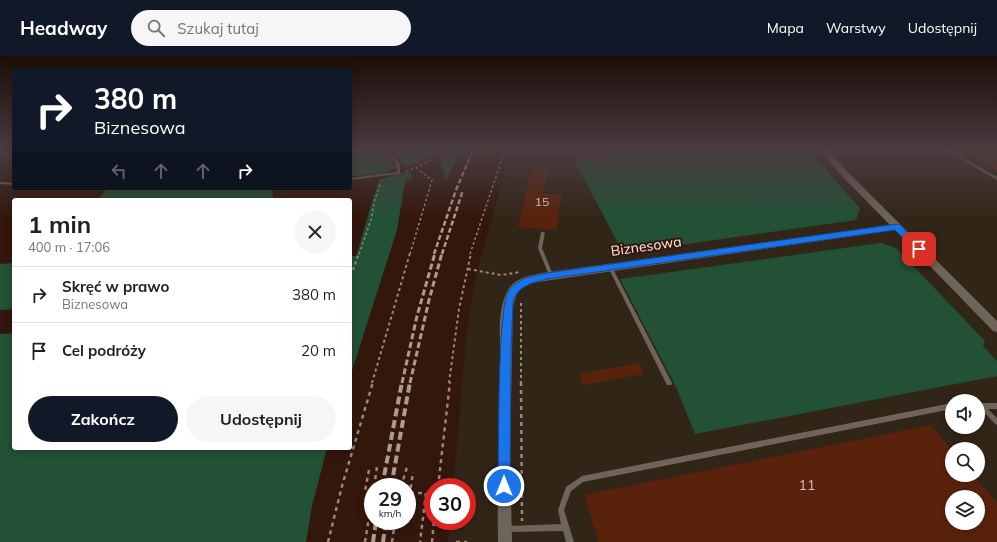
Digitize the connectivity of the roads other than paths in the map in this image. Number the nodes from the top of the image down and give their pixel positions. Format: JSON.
{"nodes":[{"id":1,"x":399,"y":173,"type":"edge"},
{"id":2,"x":846,"y":173,"type":"edge"},
{"id":3,"x":986,"y":173,"type":"edge"},
{"id":4,"x":352,"y":179,"type":"edge"},
{"id":5,"x":997,"y":179,"type":"edge"},
{"id":6,"x":0,"y":183,"type":"edge"},
{"id":7,"x":12,"y":184,"type":"edge"},
{"id":8,"x":897,"y":227,"type":"junction"},
{"id":9,"x":543,"y":232,"type":"dead end"},
{"id":10,"x":610,"y":267,"type":"junction"},
{"id":11,"x":551,"y":275,"type":"junction"},
{"id":12,"x":997,"y":328,"type":"edge"},
{"id":13,"x":669,"y":383,"type":"dead end"},
{"id":14,"x":985,"y":406,"type":"edge"},
{"id":15,"x":997,"y":406,"type":"edge"},
{"id":16,"x":945,"y":407,"type":"edge"},
{"id":17,"x":985,"y":411,"type":"edge"},
{"id":18,"x":997,"y":422,"type":"edge"},
{"id":19,"x":566,"y":527,"type":"junction"},
{"id":20,"x":505,"y":535,"type":"edge"},
{"id":21,"x":570,"y":542,"type":"edge"}],
"edges":[{"from":1,"to":4,"type":"lane"},
{"from":2,"to":8,"type":"street"},
{"from":3,"to":5,"type":"lane"},
{"from":6,"to":7,"type":"lane"},
{"from":8,"to":10,"type":"street","name":"Biznesowa"},
{"from":8,"to":12,"type":"street"},
{"from":9,"to":11,"type":"lane"},
{"from":10,"to":11,"type":"street","name":"Biznesowa"},
{"from":10,"to":13,"type":"lane"},
{"from":11,"to":20,"type":"street","name":"Biznesowa"},
{"from":14,"to":15,"type":"lane"},
{"from":16,"to":19,"type":"lane"},
{"from":17,"to":18,"type":"lane"},
{"from":19,"to":20,"type":"lane"},
{"from":19,"to":21,"type":"lane"}]}
